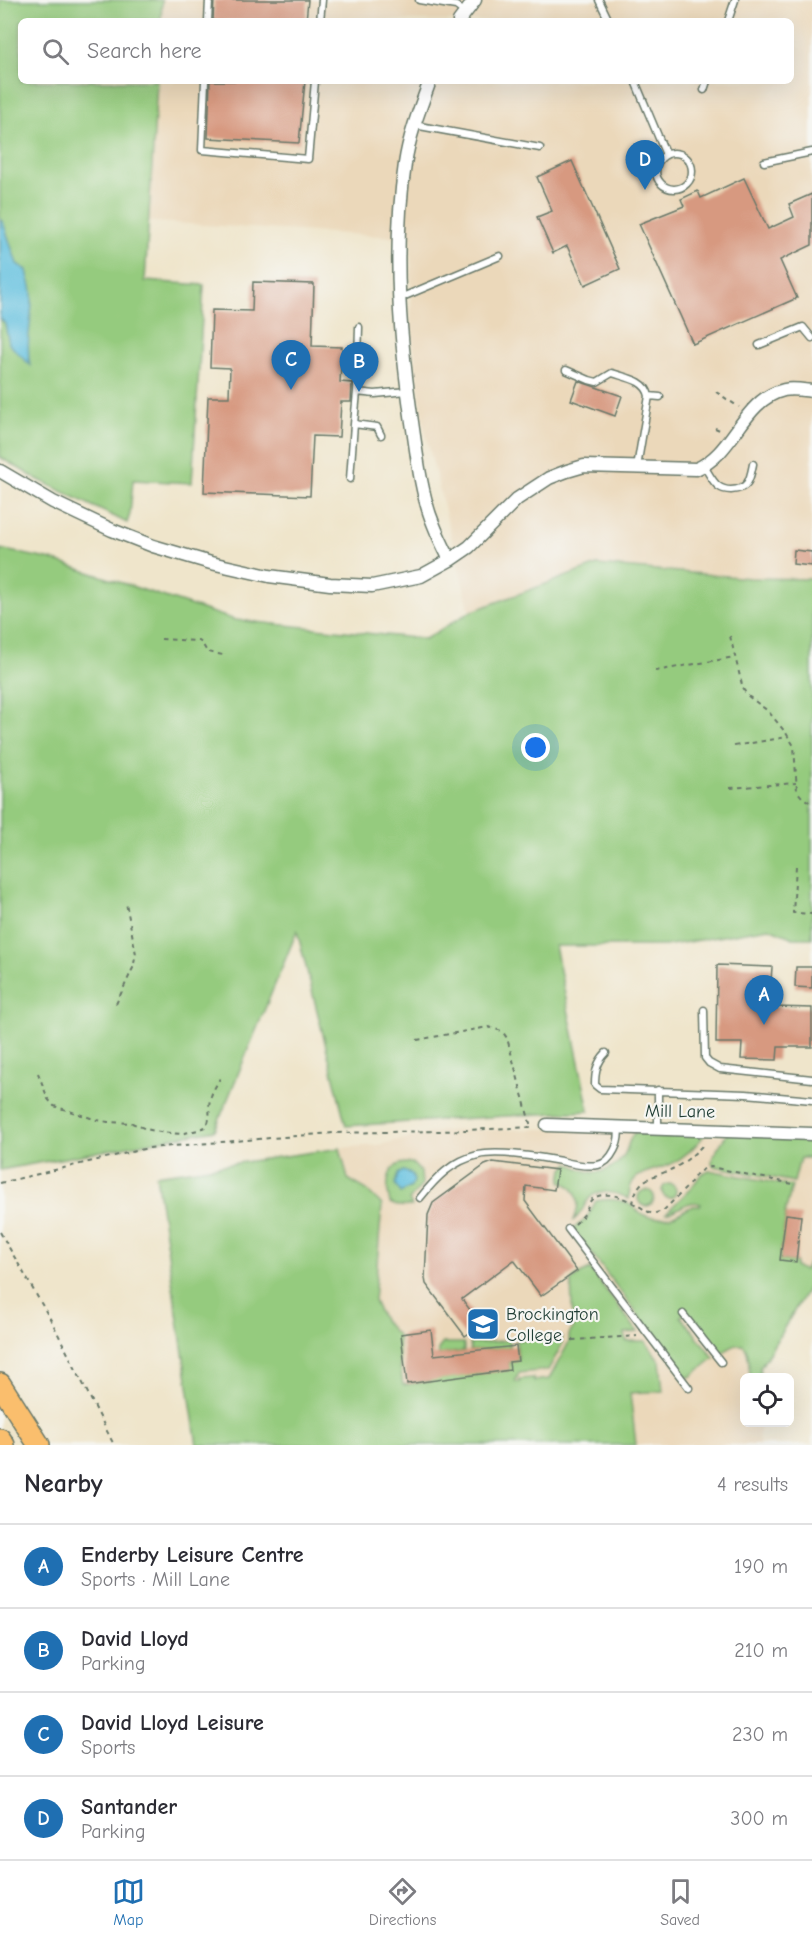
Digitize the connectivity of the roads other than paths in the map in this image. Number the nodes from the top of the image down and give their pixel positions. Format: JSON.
{"nodes":[{"id":1,"x":209,"y":0,"type":"edge"},
{"id":2,"x":322,"y":0,"type":"edge"},
{"id":3,"x":419,"y":0,"type":"edge"},
{"id":4,"x":475,"y":0,"type":"edge"},
{"id":5,"x":599,"y":0,"type":"edge"},
{"id":6,"x":735,"y":0,"type":"edge"},
{"id":7,"x":461,"y":17,"type":"edge"},
{"id":8,"x":208,"y":18,"type":"edge"},
{"id":9,"x":320,"y":18,"type":"edge"},
{"id":10,"x":608,"y":18,"type":"edge"},
{"id":11,"x":729,"y":18,"type":"edge"},
{"id":12,"x":205,"y":84,"type":"edge"},
{"id":13,"x":315,"y":84,"type":"edge"},
{"id":14,"x":429,"y":84,"type":"edge"},
{"id":15,"x":636,"y":84,"type":"edge"},
{"id":16,"x":706,"y":84,"type":"edge"},
{"id":17,"x":704,"y":90,"type":"dead end"},
{"id":18,"x":414,"y":125,"type":"junction"},
{"id":19,"x":540,"y":148,"type":"dead end"},
{"id":20,"x":812,"y":152,"type":"edge"},
{"id":21,"x":666,"y":155,"type":"junction"},
{"id":22,"x":764,"y":162,"type":"dead end"},
{"id":23,"x":500,"y":256,"type":"dead end"},
{"id":24,"x":399,"y":298,"type":"junction"},
{"id":25,"x":359,"y":327,"type":"dead end"},
{"id":26,"x":812,"y":338,"type":"edge"},
{"id":27,"x":759,"y":345,"type":"dead end"},
{"id":28,"x":566,"y":370,"type":"dead end"},
{"id":29,"x":407,"y":391,"type":"junction"},
{"id":30,"x":812,"y":391,"type":"edge"},
{"id":31,"x":357,"y":392,"type":"junction"},
{"id":32,"x":649,"y":396,"type":"junction"},
{"id":33,"x":660,"y":397,"type":"dead end"},
{"id":34,"x":354,"y":424,"type":"junction"},
{"id":35,"x":381,"y":435,"type":"dead end"},
{"id":36,"x":753,"y":464,"type":"dead end"},
{"id":37,"x":704,"y":466,"type":"junction"},
{"id":38,"x":637,"y":467,"type":"junction"},
{"id":39,"x":0,"y":471,"type":"edge"},
{"id":40,"x":350,"y":479,"type":"dead end"},
{"id":41,"x":450,"y":560,"type":"junction"},
{"id":42,"x":704,"y":1010,"type":"dead end"},
{"id":43,"x":606,"y":1053,"type":"dead end"},
{"id":44,"x":812,"y":1079,"type":"edge"},
{"id":45,"x":658,"y":1090,"type":"junction"},
{"id":46,"x":812,"y":1100,"type":"edge"},
{"id":47,"x":547,"y":1125,"type":"road end"},
{"id":48,"x":618,"y":1128,"type":"junction"},
{"id":49,"x":658,"y":1128,"type":"junction"},
{"id":50,"x":812,"y":1134,"type":"edge"},
{"id":51,"x":420,"y":1198,"type":"dead end"},
{"id":52,"x":568,"y":1229,"type":"road end"},
{"id":53,"x":683,"y":1314,"type":"dead end"},
{"id":54,"x":721,"y":1362,"type":"dead end"},
{"id":55,"x":0,"y":1384,"type":"edge"},
{"id":56,"x":689,"y":1388,"type":"dead end"},
{"id":57,"x":0,"y":1439,"type":"edge"},
{"id":58,"x":4,"y":1445,"type":"edge"},
{"id":59,"x":39,"y":1445,"type":"edge"}],
"edges":[{"from":1,"to":8,"type":"lane"},
{"from":2,"to":9,"type":"lane"},
{"from":3,"to":7,"type":"lane"},
{"from":4,"to":7,"type":"street"},
{"from":5,"to":10,"type":"lane"},
{"from":6,"to":11,"type":"lane"},
{"from":12,"to":13,"type":"lane"},
{"from":14,"to":18,"type":"street"},
{"from":15,"to":21,"type":"lane"},
{"from":16,"to":17,"type":"lane"},
{"from":18,"to":19,"type":"lane"},
{"from":18,"to":24,"type":"street"},
{"from":20,"to":22,"type":"lane"},
{"from":21,"to":21,"type":"lane"},
{"from":23,"to":24,"type":"lane"},
{"from":24,"to":29,"type":"street"},
{"from":25,"to":31,"type":"lane"},
{"from":26,"to":27,"type":"lane"},
{"from":28,"to":32,"type":"lane"},
{"from":29,"to":31,"type":"lane"},
{"from":29,"to":41,"type":"street"},
{"from":30,"to":37,"type":"street"},
{"from":31,"to":34,"type":"lane"},
{"from":32,"to":33,"type":"lane"},
{"from":32,"to":38,"type":"lane"},
{"from":34,"to":35,"type":"lane"},
{"from":34,"to":40,"type":"lane"},
{"from":36,"to":37,"type":"lane"},
{"from":37,"to":38,"type":"street"},
{"from":38,"to":41,"type":"street"},
{"from":39,"to":41,"type":"street"},
{"from":42,"to":44,"type":"lane"},
{"from":43,"to":45,"type":"lane"},
{"from":45,"to":46,"type":"lane"},
{"from":45,"to":49,"type":"lane"},
{"from":47,"to":48,"type":"street","name":"Mill Lane"},
{"from":48,"to":49,"type":"street","name":"Mill Lane"},
{"from":48,"to":51,"type":"lane"},
{"from":49,"to":50,"type":"street","name":"Mill Lane"},
{"from":52,"to":56,"type":"lane"},
{"from":53,"to":54,"type":"lane"},
{"from":55,"to":59,"type":"highway"},
{"from":57,"to":58,"type":"highway"}]}
